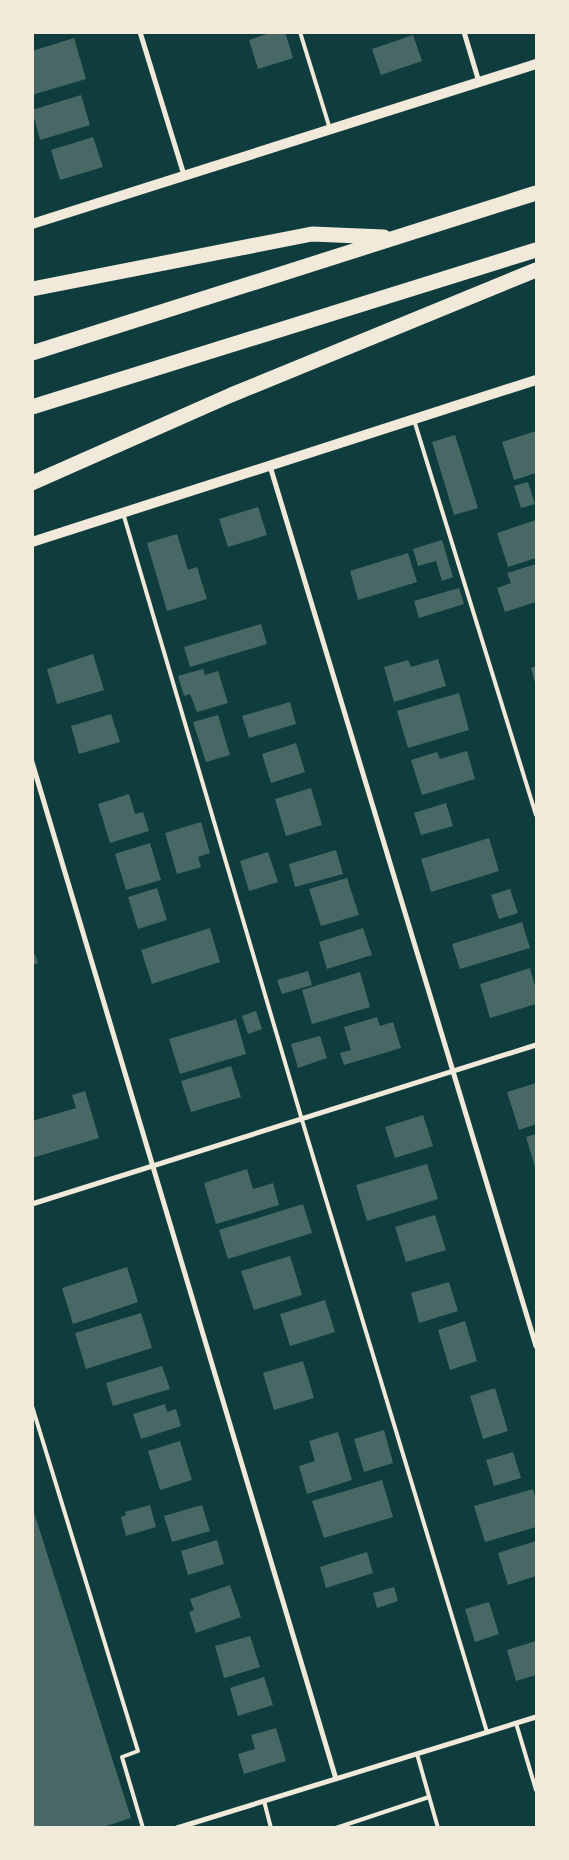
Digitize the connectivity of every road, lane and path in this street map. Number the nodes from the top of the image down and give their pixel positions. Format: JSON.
{"nodes":[{"id":1,"x":140,"y":32,"type":"edge"},
{"id":2,"x":300,"y":32,"type":"edge"},
{"id":3,"x":464,"y":32,"type":"edge"},
{"id":4,"x":536,"y":64,"type":"edge"},
{"id":5,"x":479,"y":82,"type":"junction"},
{"id":6,"x":330,"y":129,"type":"junction"},
{"id":7,"x":184,"y":176,"type":"junction"},
{"id":8,"x":536,"y":193,"type":"edge"},
{"id":9,"x":33,"y":224,"type":"edge"},
{"id":10,"x":393,"y":238,"type":"junction"},
{"id":11,"x":536,"y":250,"type":"edge"},
{"id":12,"x":536,"y":270,"type":"edge"},
{"id":13,"x":32,"y":289,"type":"edge"},
{"id":14,"x":32,"y":353,"type":"edge"},
{"id":15,"x":536,"y":380,"type":"edge"},
{"id":16,"x":32,"y":407,"type":"edge"},
{"id":17,"x":414,"y":420,"type":"junction"},
{"id":18,"x":270,"y":466,"type":"junction"},
{"id":19,"x":32,"y":483,"type":"edge"},
{"id":20,"x":123,"y":512,"type":"junction"},
{"id":21,"x":32,"y":542,"type":"edge"},
{"id":22,"x":32,"y":762,"type":"edge"},
{"id":23,"x":536,"y":814,"type":"edge"},
{"id":24,"x":536,"y":1045,"type":"edge"},
{"id":25,"x":453,"y":1072,"type":"junction"},
{"id":26,"x":302,"y":1120,"type":"junction"},
{"id":27,"x":153,"y":1165,"type":"junction"},
{"id":28,"x":32,"y":1204,"type":"edge"},
{"id":29,"x":536,"y":1346,"type":"edge"},
{"id":30,"x":32,"y":1406,"type":"edge"},
{"id":31,"x":536,"y":1717,"type":"edge"},
{"id":32,"x":516,"y":1723,"type":"junction"},
{"id":33,"x":488,"y":1732,"type":"junction"},
{"id":34,"x":417,"y":1754,"type":"junction"},
{"id":35,"x":535,"y":1778,"type":"edge"},
{"id":36,"x":336,"y":1779,"type":"junction"},
{"id":37,"x":536,"y":1790,"type":"edge"},
{"id":38,"x":429,"y":1797,"type":"junction"},
{"id":39,"x":264,"y":1801,"type":"junction"},
{"id":40,"x":178,"y":1827,"type":"edge"},
{"id":41,"x":143,"y":1828,"type":"edge"},
{"id":42,"x":271,"y":1828,"type":"edge"},
{"id":43,"x":336,"y":1828,"type":"edge"},
{"id":44,"x":438,"y":1828,"type":"edge"}],
"edges":[{"from":1,"to":7,"type":"street"},
{"from":2,"to":6,"type":"lane"},
{"from":3,"to":5,"type":"street"},
{"from":4,"to":5,"type":"main road"},
{"from":5,"to":6,"type":"main road"},
{"from":6,"to":7,"type":"main road"},
{"from":7,"to":9,"type":"main road"},
{"from":8,"to":10,"type":"highway"},
{"from":10,"to":13,"type":"highway"},
{"from":10,"to":14,"type":"highway"},
{"from":11,"to":16,"type":"highway"},
{"from":12,"to":19,"type":"highway"},
{"from":15,"to":17,"type":"main road"},
{"from":17,"to":18,"type":"main road"},
{"from":17,"to":23,"type":"lane"},
{"from":18,"to":20,"type":"main road"},
{"from":18,"to":25,"type":"street"},
{"from":20,"to":21,"type":"main road"},
{"from":20,"to":26,"type":"lane"},
{"from":22,"to":27,"type":"street"},
{"from":24,"to":25,"type":"street"},
{"from":25,"to":26,"type":"street"},
{"from":25,"to":29,"type":"street"},
{"from":26,"to":27,"type":"street"},
{"from":26,"to":33,"type":"lane"},
{"from":27,"to":28,"type":"street"},
{"from":27,"to":36,"type":"street"},
{"from":30,"to":41,"type":"lane"},
{"from":31,"to":32,"type":"street"},
{"from":32,"to":33,"type":"street"},
{"from":32,"to":35,"type":"lane"},
{"from":33,"to":34,"type":"street"},
{"from":34,"to":36,"type":"street"},
{"from":34,"to":38,"type":"lane"},
{"from":35,"to":37,"type":"lane"},
{"from":36,"to":39,"type":"street"},
{"from":38,"to":43,"type":"lane"},
{"from":38,"to":44,"type":"lane"},
{"from":39,"to":40,"type":"street"},
{"from":39,"to":42,"type":"lane"}]}
